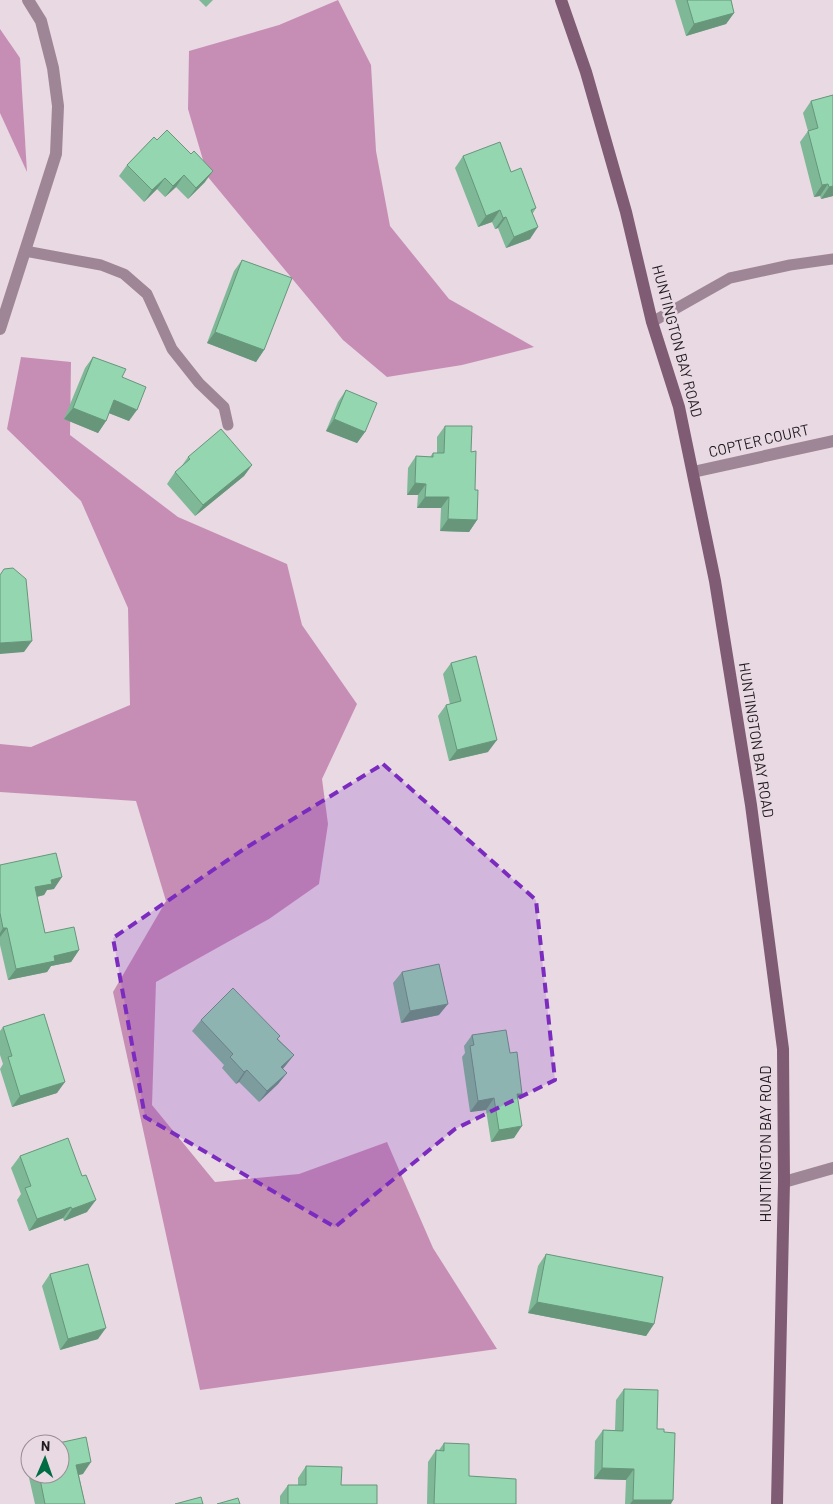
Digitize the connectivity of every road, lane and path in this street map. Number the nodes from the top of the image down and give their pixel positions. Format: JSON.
{"nodes":[{"id":1,"x":28,"y":0,"type":"edge"},
{"id":2,"x":561,"y":0,"type":"edge"},
{"id":3,"x":25,"y":251,"type":"junction"},
{"id":4,"x":833,"y":259,"type":"edge"},
{"id":5,"x":652,"y":322,"type":"junction"},
{"id":6,"x":0,"y":329,"type":"edge"},
{"id":7,"x":228,"y":425,"type":"dead end"},
{"id":8,"x":833,"y":441,"type":"edge"},
{"id":9,"x":693,"y":472,"type":"junction"},
{"id":10,"x":833,"y":1168,"type":"edge"},
{"id":11,"x":784,"y":1182,"type":"junction"},
{"id":12,"x":777,"y":1504,"type":"edge"}],
"edges":[{"from":1,"to":3,"type":"street"},
{"from":2,"to":5,"type":"street","name":"HUNTINGTON BAY ROAD"},
{"from":3,"to":6,"type":"street"},
{"from":3,"to":7,"type":"lane"},
{"from":4,"to":5,"type":"lane"},
{"from":5,"to":9,"type":"street","name":"HUNTINGTON BAY ROAD"},
{"from":8,"to":9,"type":"street","name":"COPTER COURT"},
{"from":9,"to":11,"type":"street","name":"HUNTINGTON BAY ROAD"},
{"from":10,"to":11,"type":"street"},
{"from":11,"to":12,"type":"street","name":"HUNTINGTON BAY ROAD"}]}
